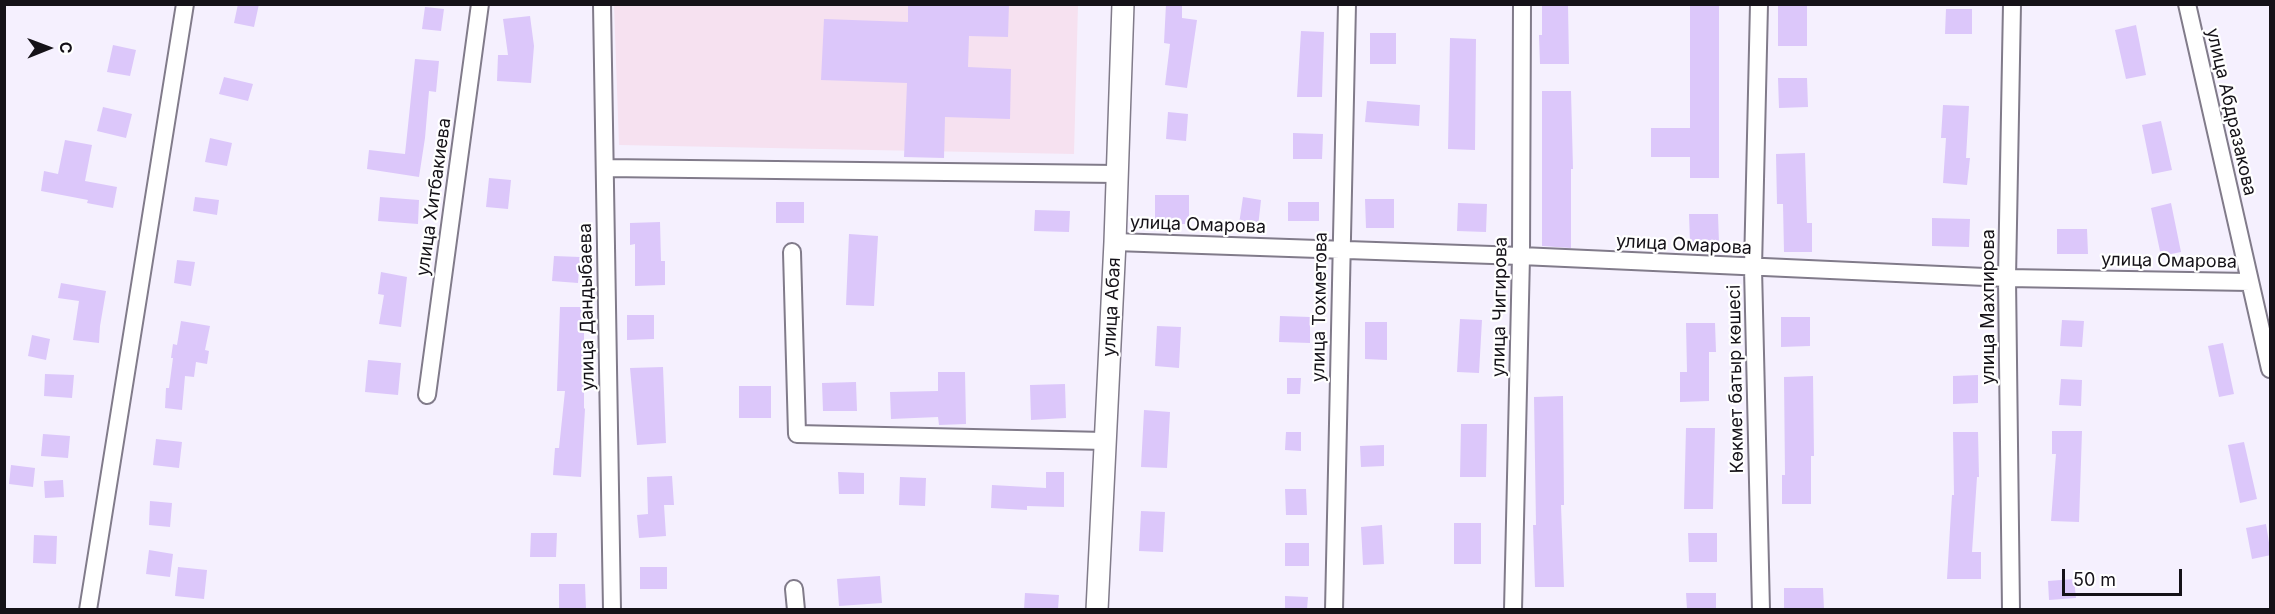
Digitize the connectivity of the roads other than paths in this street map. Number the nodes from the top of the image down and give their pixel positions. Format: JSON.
{"nodes":[{"id":1,"x":185,"y":4,"type":"edge"},
{"id":2,"x":480,"y":4,"type":"edge"},
{"id":3,"x":602,"y":4,"type":"edge"},
{"id":4,"x":1123,"y":4,"type":"edge"},
{"id":5,"x":1347,"y":4,"type":"edge"},
{"id":6,"x":1522,"y":4,"type":"edge"},
{"id":7,"x":1759,"y":4,"type":"edge"},
{"id":8,"x":2012,"y":4,"type":"edge"},
{"id":9,"x":2187,"y":4,"type":"edge"},
{"id":10,"x":605,"y":168,"type":"junction"},
{"id":11,"x":1118,"y":174,"type":"junction"},
{"id":12,"x":1115,"y":242,"type":"junction"},
{"id":13,"x":1341,"y":249,"type":"junction"},
{"id":14,"x":792,"y":252,"type":"dead end"},
{"id":15,"x":1521,"y":256,"type":"junction"},
{"id":16,"x":1754,"y":268,"type":"junction"},
{"id":17,"x":2007,"y":278,"type":"junction"},
{"id":18,"x":2250,"y":282,"type":"junction"},
{"id":19,"x":2271,"y":369,"type":"edge"},
{"id":20,"x":427,"y":395,"type":"dead end"},
{"id":21,"x":1105,"y":441,"type":"junction"},
{"id":22,"x":794,"y":589,"type":"dead end"},
{"id":23,"x":88,"y":609,"type":"edge"},
{"id":24,"x":612,"y":609,"type":"edge"},
{"id":25,"x":796,"y":609,"type":"edge"},
{"id":26,"x":1097,"y":609,"type":"edge"},
{"id":27,"x":1334,"y":609,"type":"edge"},
{"id":28,"x":1513,"y":609,"type":"edge"},
{"id":29,"x":1761,"y":609,"type":"edge"},
{"id":30,"x":2011,"y":609,"type":"edge"}],
"edges":[{"from":1,"to":23,"type":"street"},
{"from":2,"to":20,"type":"street","name":"улица Хитбакиева"},
{"from":3,"to":10,"type":"street","name":"улица Дандыбаева"},
{"from":4,"to":11,"type":"street","name":"улица Абая"},
{"from":5,"to":13,"type":"street","name":"улица Тохметова"},
{"from":6,"to":15,"type":"street","name":"улица Чигирова"},
{"from":7,"to":16,"type":"street","name":"Көкмет батыр көшесі"},
{"from":8,"to":17,"type":"street","name":"улица Махпирова"},
{"from":9,"to":18,"type":"street","name":"улица Абдразакова"},
{"from":10,"to":11,"type":"street"},
{"from":10,"to":24,"type":"street","name":"улица Дандыбаева"},
{"from":11,"to":12,"type":"street","name":"улица Абая"},
{"from":12,"to":13,"type":"street","name":"улица Омарова"},
{"from":12,"to":21,"type":"street","name":"улица Абая"},
{"from":13,"to":15,"type":"street","name":"улица Омарова"},
{"from":13,"to":27,"type":"street","name":"улица Тохметова"},
{"from":14,"to":21,"type":"street"},
{"from":15,"to":16,"type":"street","name":"улица Омарова"},
{"from":15,"to":28,"type":"street","name":"улица Чигирова"},
{"from":16,"to":17,"type":"street","name":"улица Омарова"},
{"from":16,"to":29,"type":"street","name":"Көкмет батыр көшесі"},
{"from":17,"to":18,"type":"street","name":"улица Омарова"},
{"from":17,"to":30,"type":"street","name":"улица Махпирова"},
{"from":18,"to":19,"type":"street","name":"улица Абдразакова"},
{"from":21,"to":26,"type":"street","name":"улица Абая"},
{"from":22,"to":25,"type":"street"}]}
